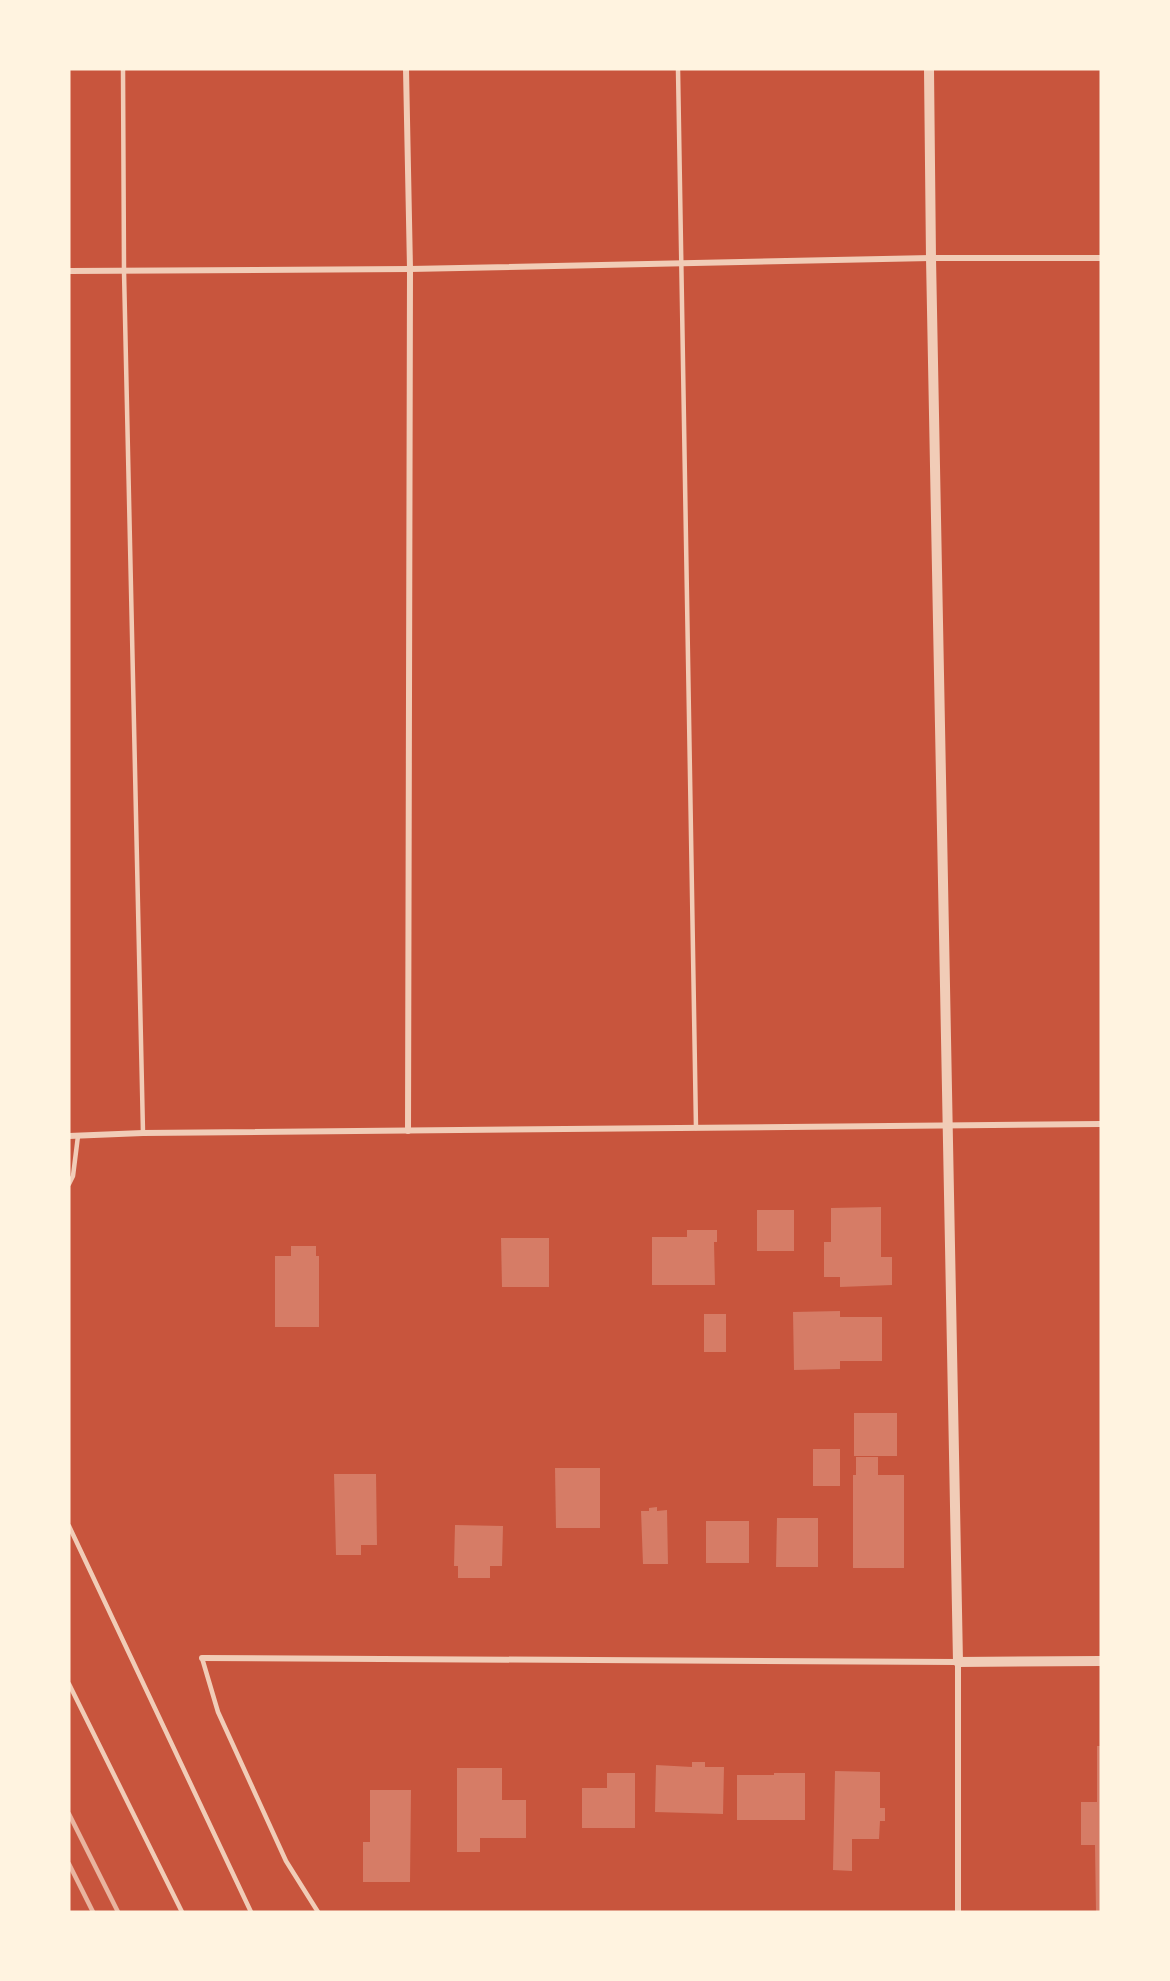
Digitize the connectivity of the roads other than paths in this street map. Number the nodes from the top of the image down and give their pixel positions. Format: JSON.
{"nodes":[{"id":1,"x":123,"y":69,"type":"edge"},
{"id":2,"x":406,"y":69,"type":"edge"},
{"id":3,"x":678,"y":69,"type":"edge"},
{"id":4,"x":929,"y":69,"type":"edge"},
{"id":5,"x":931,"y":258,"type":"junction"},
{"id":6,"x":1101,"y":258,"type":"edge"},
{"id":7,"x":680,"y":263,"type":"junction"},
{"id":8,"x":410,"y":268,"type":"junction"},
{"id":9,"x":69,"y":271,"type":"edge"},
{"id":10,"x":124,"y":271,"type":"junction"},
{"id":11,"x":1101,"y":1124,"type":"edge"},
{"id":12,"x":948,"y":1125,"type":"junction"},
{"id":13,"x":696,"y":1128,"type":"junction"},
{"id":14,"x":408,"y":1131,"type":"junction"},
{"id":15,"x":143,"y":1133,"type":"junction"},
{"id":16,"x":69,"y":1136,"type":"edge"},
{"id":17,"x":78,"y":1136,"type":"junction"},
{"id":18,"x":69,"y":1184,"type":"edge"},
{"id":19,"x":69,"y":1526,"type":"edge"},
{"id":20,"x":202,"y":1658,"type":"joint"},
{"id":21,"x":1101,"y":1661,"type":"edge"},
{"id":22,"x":958,"y":1662,"type":"junction"},
{"id":23,"x":69,"y":1684,"type":"edge"},
{"id":24,"x":182,"y":1912,"type":"edge"},
{"id":25,"x":251,"y":1912,"type":"edge"},
{"id":26,"x":318,"y":1912,"type":"edge"},
{"id":27,"x":958,"y":1912,"type":"edge"}],
"edges":[{"from":1,"to":10,"type":"lane"},
{"from":2,"to":8,"type":"street"},
{"from":3,"to":7,"type":"lane"},
{"from":4,"to":5,"type":"street"},
{"from":5,"to":6,"type":"street"},
{"from":5,"to":7,"type":"street"},
{"from":5,"to":12,"type":"street"},
{"from":7,"to":8,"type":"street"},
{"from":7,"to":13,"type":"lane"},
{"from":8,"to":10,"type":"street"},
{"from":8,"to":14,"type":"street"},
{"from":9,"to":10,"type":"street"},
{"from":10,"to":15,"type":"lane"},
{"from":11,"to":12,"type":"street"},
{"from":12,"to":13,"type":"street"},
{"from":12,"to":22,"type":"street"},
{"from":13,"to":14,"type":"street"},
{"from":14,"to":15,"type":"street"},
{"from":15,"to":17,"type":"street"},
{"from":16,"to":17,"type":"street"},
{"from":17,"to":18,"type":"lane"},
{"from":19,"to":25,"type":"lane"},
{"from":20,"to":22,"type":"street"},
{"from":20,"to":26,"type":"lane"},
{"from":21,"to":22,"type":"street"},
{"from":22,"to":27,"type":"street"},
{"from":23,"to":24,"type":"lane"}]}
